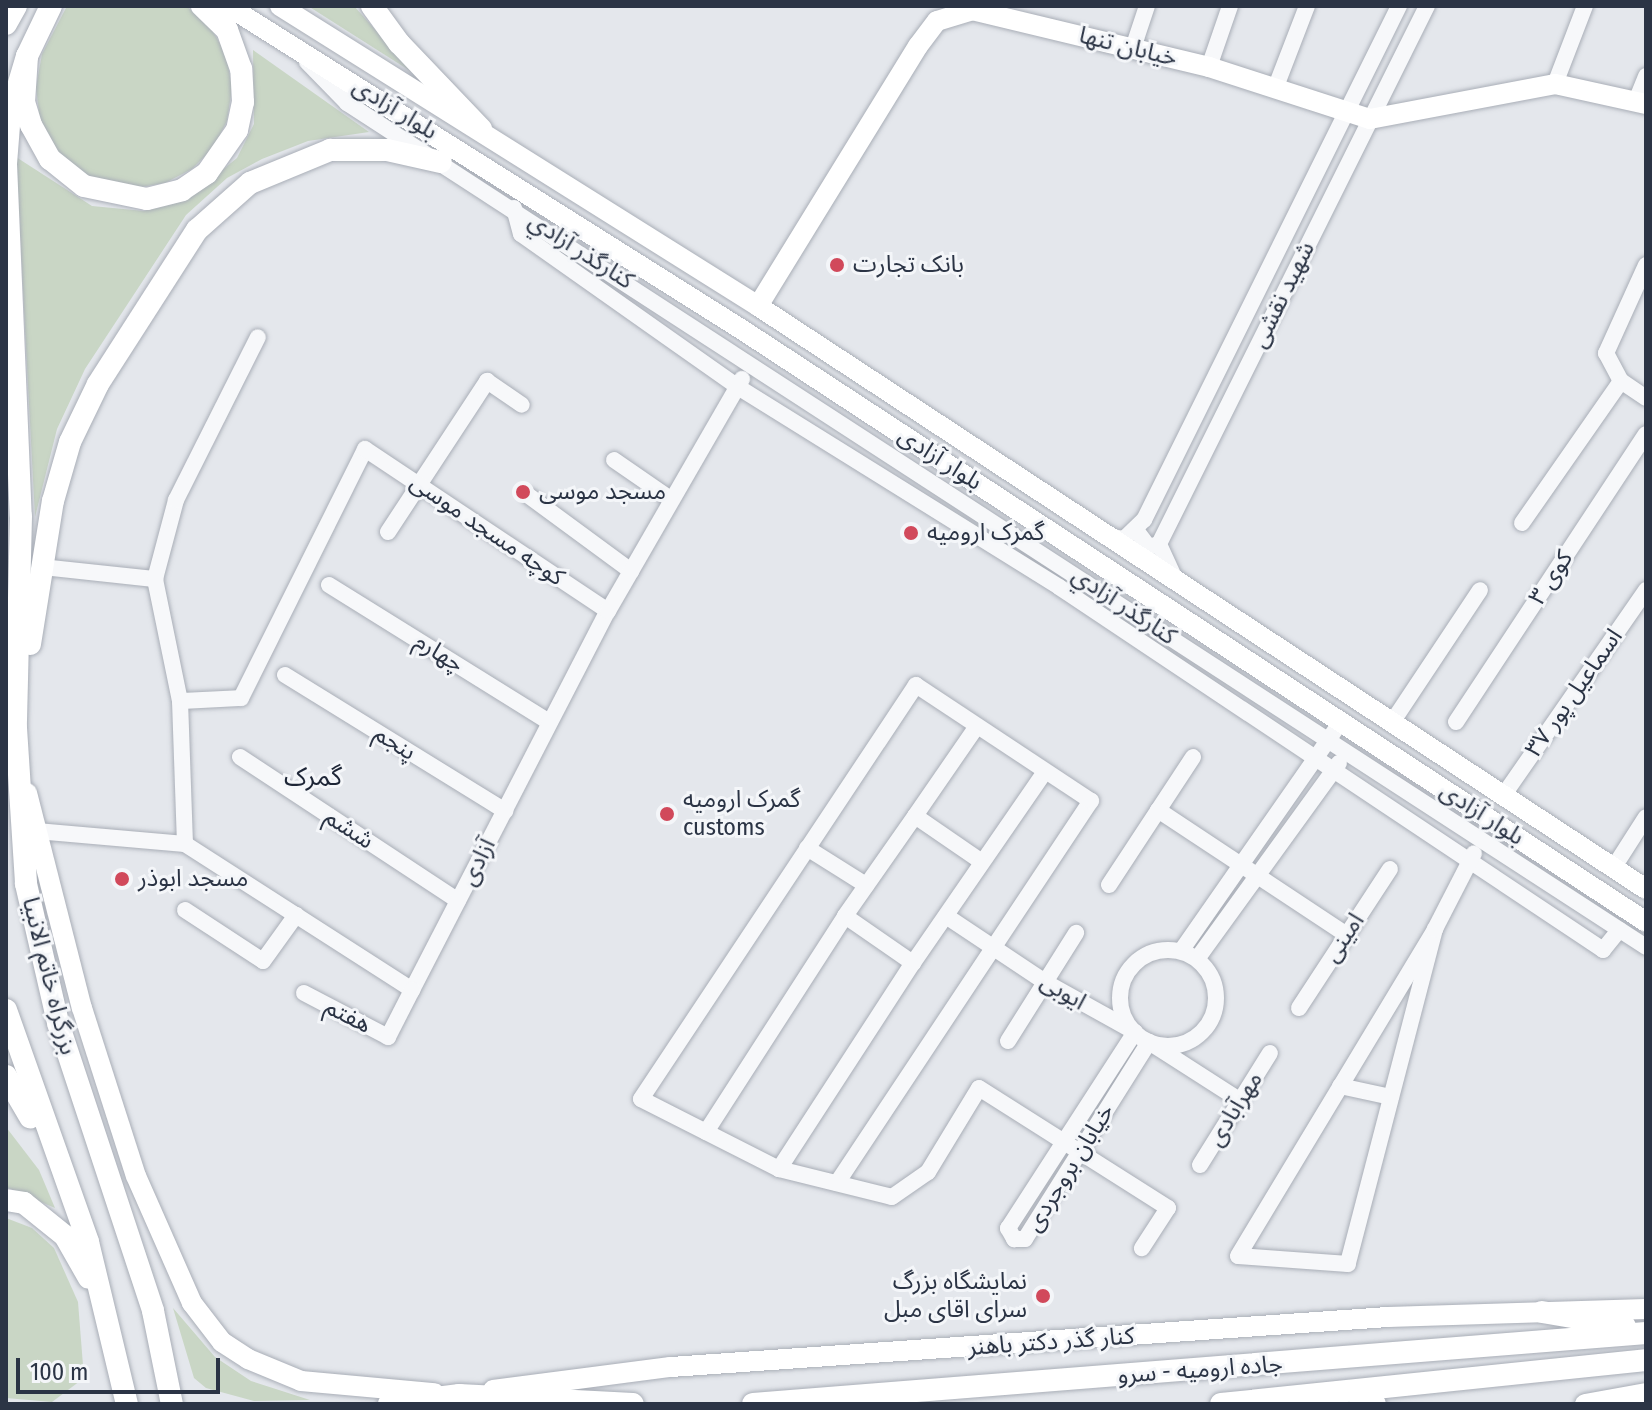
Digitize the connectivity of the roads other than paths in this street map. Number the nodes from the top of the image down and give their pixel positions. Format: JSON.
{"nodes":[{"id":1,"x":16,"y":6,"type":"edge"},
{"id":2,"x":202,"y":6,"type":"edge"},
{"id":3,"x":228,"y":6,"type":"edge"},
{"id":4,"x":280,"y":6,"type":"edge"},
{"id":5,"x":372,"y":6,"type":"edge"},
{"id":6,"x":1147,"y":6,"type":"edge"},
{"id":7,"x":1230,"y":6,"type":"edge"},
{"id":8,"x":1307,"y":6,"type":"edge"},
{"id":9,"x":1399,"y":6,"type":"edge"},
{"id":10,"x":1427,"y":6,"type":"edge"},
{"id":11,"x":1585,"y":6,"type":"edge"},
{"id":12,"x":50,"y":8,"type":"edge"},
{"id":13,"x":6,"y":22,"type":"edge"},
{"id":14,"x":289,"y":44,"type":"junction"},
{"id":15,"x":1133,"y":48,"type":"junction"},
{"id":16,"x":27,"y":56,"type":"junction"},
{"id":17,"x":1209,"y":67,"type":"junction"},
{"id":18,"x":1646,"y":76,"type":"edge"},
{"id":19,"x":1555,"y":84,"type":"junction"},
{"id":20,"x":1275,"y":89,"type":"junction"},
{"id":21,"x":1641,"y":103,"type":"edge"},
{"id":22,"x":1346,"y":113,"type":"junction"},
{"id":23,"x":1370,"y":119,"type":"junction"},
{"id":24,"x":481,"y":129,"type":"junction"},
{"id":25,"x":441,"y":162,"type":"junction"},
{"id":26,"x":514,"y":208,"type":"junction"},
{"id":27,"x":1645,"y":270,"type":"edge"},
{"id":28,"x":651,"y":296,"type":"junction"},
{"id":29,"x":758,"y":306,"type":"junction"},
{"id":30,"x":638,"y":317,"type":"junction"},
{"id":31,"x":258,"y":337,"type":"dead end"},
{"id":32,"x":747,"y":366,"type":"junction"},
{"id":33,"x":1621,"y":381,"type":"junction"},
{"id":34,"x":738,"y":387,"type":"junction"},
{"id":35,"x":1646,"y":398,"type":"edge"},
{"id":36,"x":522,"y":405,"type":"dead end"},
{"id":37,"x":1646,"y":434,"type":"edge"},
{"id":38,"x":614,"y":460,"type":"dead end"},
{"id":39,"x":903,"y":466,"type":"junction"},
{"id":40,"x":420,"y":484,"type":"junction"},
{"id":41,"x":892,"y":485,"type":"junction"},
{"id":42,"x":529,"y":496,"type":"dead end"},
{"id":43,"x":672,"y":500,"type":"junction"},
{"id":44,"x":1522,"y":523,"type":"dead end"},
{"id":45,"x":1136,"y":530,"type":"junction"},
{"id":46,"x":388,"y":532,"type":"dead end"},
{"id":47,"x":1099,"y":533,"type":"junction"},
{"id":48,"x":1159,"y":544,"type":"junction"},
{"id":49,"x":42,"y":567,"type":"junction"},
{"id":50,"x":631,"y":571,"type":"junction"},
{"id":51,"x":155,"y":579,"type":"junction"},
{"id":52,"x":1178,"y":584,"type":"junction"},
{"id":53,"x":329,"y":585,"type":"dead end"},
{"id":54,"x":1480,"y":590,"type":"dead end"},
{"id":55,"x":1646,"y":590,"type":"edge"},
{"id":56,"x":608,"y":611,"type":"junction"},
{"id":57,"x":285,"y":675,"type":"dead end"},
{"id":58,"x":180,"y":701,"type":"junction"},
{"id":59,"x":1393,"y":721,"type":"junction"},
{"id":60,"x":549,"y":722,"type":"junction"},
{"id":61,"x":1456,"y":722,"type":"dead end"},
{"id":62,"x":1340,"y":723,"type":"junction"},
{"id":63,"x":977,"y":726,"type":"junction"},
{"id":64,"x":16,"y":728,"type":"junction"},
{"id":65,"x":1358,"y":734,"type":"junction"},
{"id":66,"x":1328,"y":742,"type":"junction"},
{"id":67,"x":18,"y":752,"type":"junction"},
{"id":68,"x":1345,"y":752,"type":"junction"},
{"id":69,"x":240,"y":757,"type":"dead end"},
{"id":70,"x":1193,"y":757,"type":"dead end"},
{"id":71,"x":1316,"y":759,"type":"junction"},
{"id":72,"x":1334,"y":771,"type":"junction"},
{"id":73,"x":1045,"y":772,"type":"junction"},
{"id":74,"x":1503,"y":796,"type":"junction"},
{"id":75,"x":1158,"y":810,"type":"junction"},
{"id":76,"x":505,"y":811,"type":"junction"},
{"id":77,"x":915,"y":816,"type":"junction"},
{"id":78,"x":1646,"y":817,"type":"edge"},
{"id":79,"x":36,"y":831,"type":"junction"},
{"id":80,"x":1482,"y":841,"type":"junction"},
{"id":81,"x":185,"y":844,"type":"junction"},
{"id":82,"x":807,"y":848,"type":"junction"},
{"id":83,"x":1470,"y":860,"type":"junction"},
{"id":84,"x":982,"y":862,"type":"junction"},
{"id":85,"x":1614,"y":867,"type":"junction"},
{"id":86,"x":1390,"y":869,"type":"dead end"},
{"id":87,"x":1249,"y":870,"type":"junction"},
{"id":88,"x":866,"y":885,"type":"junction"},
{"id":89,"x":1109,"y":885,"type":"dead end"},
{"id":90,"x":1646,"y":889,"type":"edge"},
{"id":91,"x":458,"y":901,"type":"junction"},
{"id":92,"x":185,"y":910,"type":"dead end"},
{"id":93,"x":296,"y":915,"type":"junction"},
{"id":94,"x":845,"y":916,"type":"junction"},
{"id":95,"x":946,"y":916,"type":"junction"},
{"id":96,"x":1646,"y":922,"type":"edge"},
{"id":97,"x":1435,"y":929,"type":"junction"},
{"id":98,"x":1619,"y":930,"type":"junction"},
{"id":99,"x":1076,"y":933,"type":"dead end"},
{"id":100,"x":1345,"y":934,"type":"junction"},
{"id":101,"x":1646,"y":947,"type":"edge"},
{"id":102,"x":993,"y":949,"type":"junction"},
{"id":103,"x":1181,"y":951,"type":"junction"},
{"id":104,"x":1197,"y":959,"type":"junction"},
{"id":105,"x":913,"y":963,"type":"junction"},
{"id":106,"x":1045,"y":982,"type":"junction"},
{"id":107,"x":412,"y":990,"type":"junction"},
{"id":108,"x":304,"y":993,"type":"dead end"},
{"id":109,"x":1299,"y":1008,"type":"dead end"},
{"id":110,"x":6,"y":1010,"type":"edge"},
{"id":111,"x":1135,"y":1032,"type":"junction"},
{"id":112,"x":1008,"y":1041,"type":"dead end"},
{"id":113,"x":1149,"y":1042,"type":"junction"},
{"id":114,"x":1270,"y":1053,"type":"dead end"},
{"id":115,"x":6,"y":1076,"type":"edge"},
{"id":116,"x":1340,"y":1086,"type":"junction"},
{"id":117,"x":1391,"y":1097,"type":"junction"},
{"id":118,"x":1241,"y":1101,"type":"junction"},
{"id":119,"x":706,"y":1132,"type":"junction"},
{"id":120,"x":1065,"y":1144,"type":"junction"},
{"id":121,"x":1079,"y":1154,"type":"junction"},
{"id":122,"x":1200,"y":1165,"type":"dead end"},
{"id":123,"x":61,"y":1167,"type":"junction"},
{"id":124,"x":779,"y":1169,"type":"junction"},
{"id":125,"x":837,"y":1183,"type":"junction"},
{"id":126,"x":6,"y":1200,"type":"edge"},
{"id":127,"x":1142,"y":1248,"type":"dead end"},
{"id":128,"x":102,"y":1301,"type":"junction"},
{"id":129,"x":1646,"y":1309,"type":"edge"},
{"id":130,"x":1542,"y":1312,"type":"junction"},
{"id":131,"x":1646,"y":1331,"type":"edge"},
{"id":132,"x":1646,"y":1360,"type":"edge"},
{"id":133,"x":1646,"y":1393,"type":"edge"},
{"id":134,"x":459,"y":1395,"type":"junction"},
{"id":135,"x":1366,"y":1400,"type":"edge"},
{"id":136,"x":127,"y":1404,"type":"edge"},
{"id":137,"x":172,"y":1404,"type":"edge"},
{"id":138,"x":389,"y":1404,"type":"edge"},
{"id":139,"x":633,"y":1404,"type":"edge"},
{"id":140,"x":753,"y":1404,"type":"edge"},
{"id":141,"x":1235,"y":1404,"type":"edge"},
{"id":142,"x":1585,"y":1404,"type":"edge"}],
"edges":[{"from":1,"to":13,"type":"highway"},
{"from":2,"to":16,"type":"highway"},
{"from":3,"to":14,"type":"main road","name":"بلوار آزادی"},
{"from":4,"to":24,"type":"main road","name":"بلوار آزادی"},
{"from":5,"to":24,"type":"highway"},
{"from":6,"to":15,"type":"street"},
{"from":7,"to":17,"type":"street"},
{"from":8,"to":20,"type":"street"},
{"from":9,"to":22,"type":"street","name":"شهید نقشی"},
{"from":10,"to":23,"type":"street","name":"شهید نقشی"},
{"from":11,"to":19,"type":"street"},
{"from":12,"to":16,"type":"highway"},
{"from":14,"to":25,"type":"street","name":"کنارگذر آزادي"},
{"from":14,"to":62,"type":"main road","name":"بلوار آزادی"},
{"from":15,"to":17,"type":"main road","name":"خیابان تنها"},
{"from":15,"to":29,"type":"main road","name":"خیابان تنها"},
{"from":16,"to":64,"type":"highway","name":"بزرگراه خاتم الانبیا"},
{"from":17,"to":20,"type":"main road","name":"خیابان تنها"},
{"from":18,"to":21,"type":"street"},
{"from":19,"to":21,"type":"main road","name":"خیابان تنها"},
{"from":19,"to":23,"type":"main road","name":"خیابان تنها"},
{"from":20,"to":22,"type":"main road","name":"خیابان تنها"},
{"from":22,"to":23,"type":"main road","name":"خیابان تنها"},
{"from":22,"to":45,"type":"street","name":"شهید نقشی"},
{"from":23,"to":48,"type":"street","name":"شهید نقشی"},
{"from":24,"to":29,"type":"main road","name":"بلوار آزادی"},
{"from":25,"to":26,"type":"street","name":"کنارگذر آزادي"},
{"from":25,"to":49,"type":"highway"},
{"from":26,"to":28,"type":"street","name":"کنارگذر آزادي"},
{"from":26,"to":30,"type":"street"},
{"from":27,"to":33,"type":"street"},
{"from":28,"to":30,"type":"street"},
{"from":28,"to":32,"type":"street","name":"کنارگذر آزادي"},
{"from":29,"to":47,"type":"main road","name":"بلوار آزادی"},
{"from":30,"to":34,"type":"street"},
{"from":31,"to":51,"type":"street"},
{"from":32,"to":34,"type":"street","name":"آزادی"},
{"from":32,"to":39,"type":"street","name":"کنارگذر آزادي"},
{"from":33,"to":35,"type":"street"},
{"from":33,"to":44,"type":"street"},
{"from":34,"to":41,"type":"street"},
{"from":34,"to":43,"type":"street","name":"آزادی"},
{"from":36,"to":40,"type":"street"},
{"from":37,"to":61,"type":"street","name":"کوی ۳"},
{"from":38,"to":43,"type":"street"},
{"from":39,"to":41,"type":"street"},
{"from":39,"to":66,"type":"street","name":"کنارگذر آزادي"},
{"from":40,"to":46,"type":"street"},
{"from":40,"to":56,"type":"street","name":"کوچه مسجد موسی"},
{"from":40,"to":58,"type":"street","name":"کوچه مسجد موسی"},
{"from":41,"to":71,"type":"street"},
{"from":42,"to":50,"type":"street"},
{"from":43,"to":50,"type":"street","name":"آزادی"},
{"from":45,"to":47,"type":"street"},
{"from":45,"to":48,"type":"street"},
{"from":47,"to":52,"type":"main road","name":"بلوار آزادی"},
{"from":48,"to":52,"type":"street"},
{"from":49,"to":51,"type":"street"},
{"from":49,"to":64,"type":"highway"},
{"from":50,"to":56,"type":"street","name":"آزادی"},
{"from":51,"to":58,"type":"street"},
{"from":52,"to":59,"type":"main road","name":"بلوار آزادی"},
{"from":53,"to":60,"type":"street","name":"چهارم"},
{"from":54,"to":59,"type":"street"},
{"from":55,"to":74,"type":"street","name":"اسماعیل پور ۳۷"},
{"from":56,"to":60,"type":"street","name":"آزادی"},
{"from":57,"to":76,"type":"street","name":"پنجم"},
{"from":58,"to":81,"type":"street"},
{"from":59,"to":74,"type":"main road","name":"بلوار آزادی"},
{"from":60,"to":76,"type":"street","name":"آزادی"},
{"from":62,"to":65,"type":"main road","name":"بلوار آزادی"},
{"from":62,"to":66,"type":"street"},
{"from":63,"to":73,"type":"street"},
{"from":63,"to":77,"type":"street"},
{"from":63,"to":82,"type":"street"},
{"from":64,"to":67,"type":"highway","name":"بزرگراه خاتم الانبیا"},
{"from":65,"to":68,"type":"street"},
{"from":65,"to":96,"type":"main road","name":"بلوار آزادی"},
{"from":66,"to":68,"type":"street","name":"کنارگذر آزادي"},
{"from":66,"to":71,"type":"street"},
{"from":67,"to":79,"type":"main road","name":"کنار گذر دکتر باهنر"},
{"from":67,"to":137,"type":"highway","name":"بزرگراه خاتم الانبیا"},
{"from":68,"to":72,"type":"street"},
{"from":68,"to":80,"type":"street","name":"کنارگذر آزادي"},
{"from":69,"to":91,"type":"street","name":"ششم"},
{"from":70,"to":75,"type":"street"},
{"from":71,"to":72,"type":"street"},
{"from":71,"to":87,"type":"street"},
{"from":72,"to":83,"type":"street"},
{"from":72,"to":87,"type":"street"},
{"from":73,"to":84,"type":"street"},
{"from":73,"to":102,"type":"street"},
{"from":74,"to":85,"type":"main road","name":"بلوار آزادی"},
{"from":75,"to":87,"type":"street"},
{"from":75,"to":89,"type":"street"},
{"from":76,"to":91,"type":"street","name":"آزادی"},
{"from":77,"to":84,"type":"street"},
{"from":77,"to":88,"type":"street"},
{"from":78,"to":85,"type":"street"},
{"from":79,"to":81,"type":"street"},
{"from":79,"to":134,"type":"main road","name":"کنار گذر دکتر باهنر"},
{"from":80,"to":83,"type":"street"},
{"from":80,"to":98,"type":"street","name":"کنارگذر آزادي"},
{"from":81,"to":93,"type":"street"},
{"from":82,"to":88,"type":"street"},
{"from":82,"to":119,"type":"street"},
{"from":83,"to":97,"type":"street"},
{"from":83,"to":98,"type":"street"},
{"from":84,"to":95,"type":"street"},
{"from":85,"to":90,"type":"main road","name":"بلوار آزادی"},
{"from":86,"to":100,"type":"street","name":"امینی"},
{"from":87,"to":100,"type":"street"},
{"from":87,"to":103,"type":"street"},
{"from":87,"to":104,"type":"street"},
{"from":88,"to":94,"type":"street"},
{"from":91,"to":107,"type":"street","name":"آزادی"},
{"from":92,"to":93,"type":"street"},
{"from":93,"to":107,"type":"street"},
{"from":94,"to":105,"type":"street"},
{"from":94,"to":119,"type":"street"},
{"from":95,"to":102,"type":"street","name":"ایوبی"},
{"from":95,"to":105,"type":"street"},
{"from":97,"to":116,"type":"street"},
{"from":97,"to":117,"type":"street"},
{"from":98,"to":101,"type":"street","name":"کنارگذر آزادي"},
{"from":99,"to":106,"type":"street"},
{"from":100,"to":109,"type":"street","name":"امینی"},
{"from":102,"to":106,"type":"street","name":"ایوبی"},
{"from":102,"to":125,"type":"street"},
{"from":103,"to":104,"type":"street"},
{"from":103,"to":111,"type":"street"},
{"from":104,"to":113,"type":"street"},
{"from":105,"to":124,"type":"street"},
{"from":106,"to":111,"type":"street","name":"ایوبی"},
{"from":106,"to":112,"type":"street"},
{"from":107,"to":108,"type":"street","name":"هفتم"},
{"from":110,"to":123,"type":"highway","name":"بزرگراه خاتم الانبیا"},
{"from":111,"to":113,"type":"street"},
{"from":111,"to":120,"type":"street","name":"خیابان بروجردی"},
{"from":113,"to":118,"type":"street"},
{"from":113,"to":121,"type":"street","name":"خیابان بروجردی"},
{"from":114,"to":118,"type":"street","name":"مهرآبادی"},
{"from":115,"to":123,"type":"highway"},
{"from":116,"to":117,"type":"street"},
{"from":116,"to":117,"type":"street"},
{"from":118,"to":122,"type":"street","name":"مهرآبادی"},
{"from":119,"to":124,"type":"street"},
{"from":120,"to":121,"type":"street"},
{"from":120,"to":121,"type":"street","name":"خیابان بروجردی"},
{"from":120,"to":125,"type":"street"},
{"from":121,"to":127,"type":"street"},
{"from":123,"to":128,"type":"highway","name":"بزرگراه خاتم الانبیا"},
{"from":124,"to":125,"type":"street"},
{"from":126,"to":128,"type":"highway"},
{"from":128,"to":136,"type":"highway","name":"بزرگراه خاتم الانبیا"},
{"from":129,"to":130,"type":"main road","name":"کنار گذر دکتر باهنر"},
{"from":130,"to":131,"type":"highway"},
{"from":130,"to":134,"type":"main road","name":"کنار گذر دکتر باهنر"},
{"from":131,"to":140,"type":"highway","name":"جاده ارومیه - سرو"},
{"from":132,"to":135,"type":"highway","name":"جاده ارومیه - سرو"},
{"from":133,"to":142,"type":"main road"},
{"from":134,"to":138,"type":"highway"},
{"from":134,"to":139,"type":"highway"},
{"from":135,"to":141,"type":"highway","name":"جاده ارومیه - سرو"}]}
